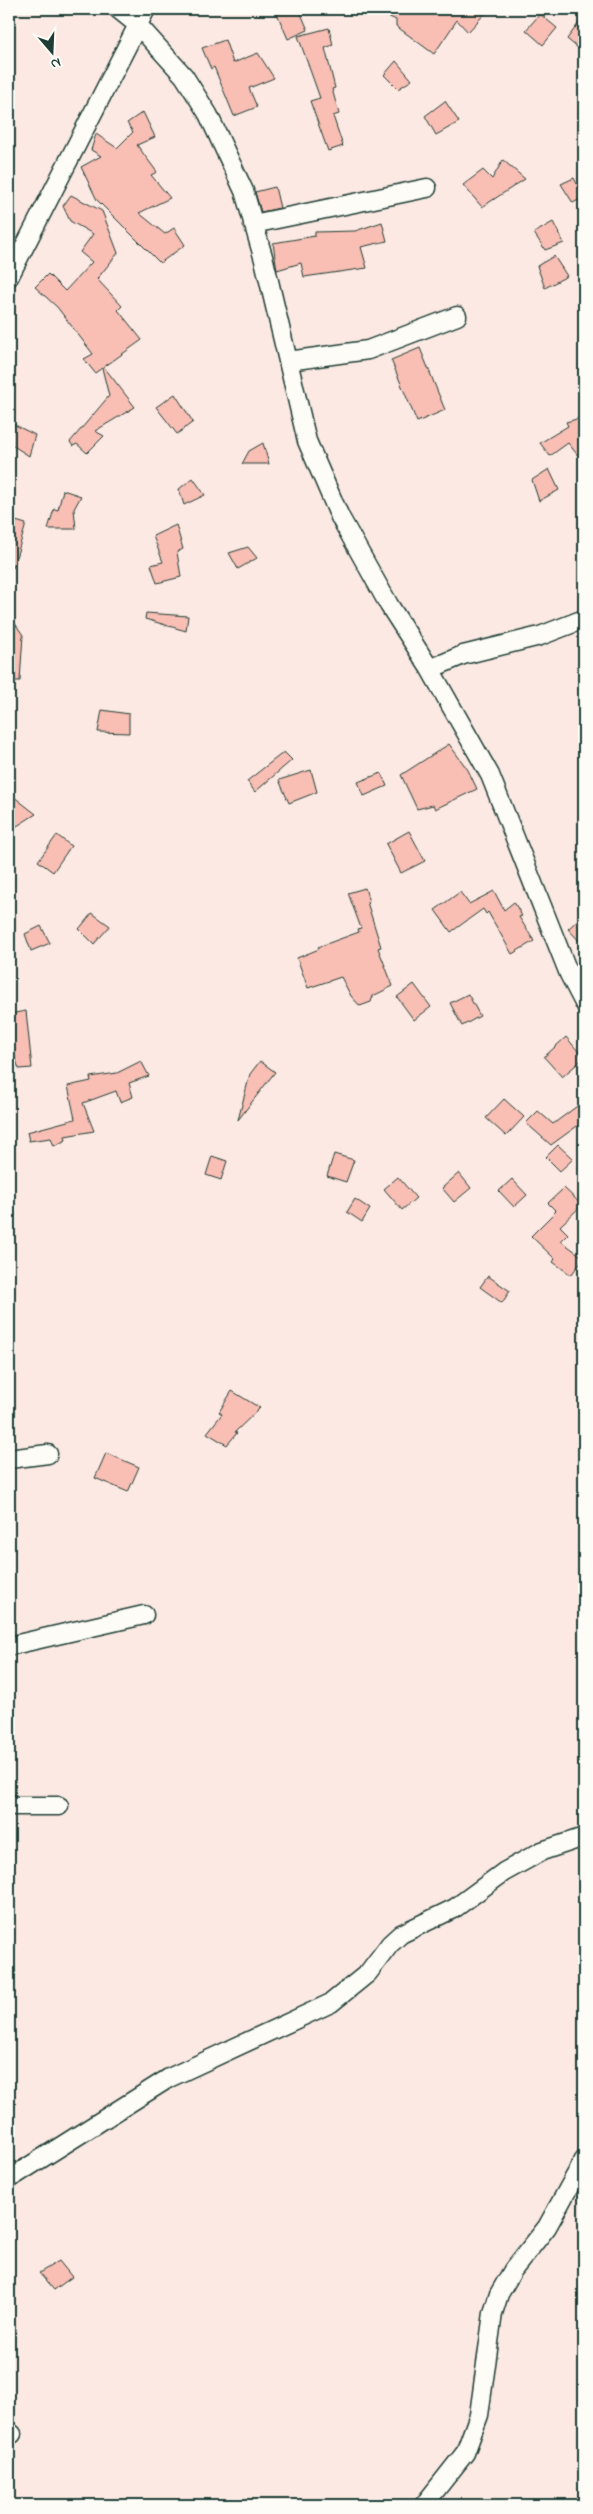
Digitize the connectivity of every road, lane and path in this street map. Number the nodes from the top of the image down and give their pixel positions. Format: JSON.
{"nodes":[{"id":1,"x":118,"y":9,"type":"edge"},
{"id":2,"x":146,"y":9,"type":"edge"},
{"id":3,"x":138,"y":25,"type":"junction"},
{"id":4,"x":427,"y":188,"type":"dead end"},
{"id":5,"x":254,"y":224,"type":"junction"},
{"id":6,"x":9,"y":277,"type":"edge"},
{"id":7,"x":457,"y":316,"type":"dead end"},
{"id":8,"x":288,"y":361,"type":"junction"},
{"id":9,"x":584,"y":619,"type":"edge"},
{"id":10,"x":430,"y":669,"type":"junction"},
{"id":11,"x":584,"y":1003,"type":"edge"},
{"id":12,"x":48,"y":1454,"type":"dead end"},
{"id":13,"x":9,"y":1459,"type":"edge"},
{"id":14,"x":144,"y":1615,"type":"dead end"},
{"id":15,"x":9,"y":1646,"type":"edge"},
{"id":16,"x":9,"y":1803,"type":"edge"},
{"id":17,"x":58,"y":1806,"type":"dead end"},
{"id":18,"x":584,"y":1837,"type":"edge"},
{"id":19,"x":584,"y":2160,"type":"edge"},
{"id":20,"x":9,"y":2179,"type":"edge"},
{"id":21,"x":424,"y":2505,"type":"edge"}],
"edges":[{"from":1,"to":3,"type":"street"},
{"from":2,"to":3,"type":"street"},
{"from":3,"to":5,"type":"street"},
{"from":3,"to":6,"type":"street"},
{"from":4,"to":5,"type":"street"},
{"from":5,"to":8,"type":"street"},
{"from":7,"to":8,"type":"street"},
{"from":8,"to":10,"type":"street"},
{"from":9,"to":10,"type":"street"},
{"from":10,"to":11,"type":"street"},
{"from":12,"to":13,"type":"street"},
{"from":14,"to":15,"type":"street"},
{"from":16,"to":17,"type":"street"},
{"from":18,"to":20,"type":"street"},
{"from":19,"to":21,"type":"street"}]}
